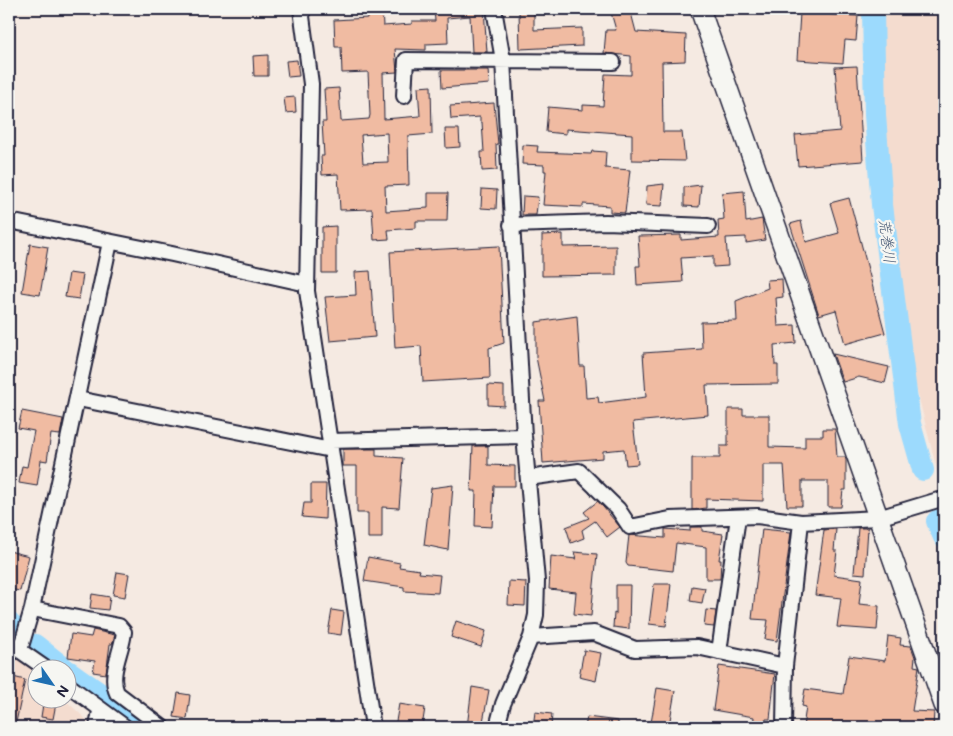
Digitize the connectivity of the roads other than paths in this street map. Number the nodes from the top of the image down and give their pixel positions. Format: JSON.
{"nodes":[{"id":1,"x":301,"y":9,"type":"edge"},
{"id":2,"x":494,"y":9,"type":"edge"},
{"id":3,"x":700,"y":9,"type":"edge"},
{"id":4,"x":503,"y":60,"type":"junction"},
{"id":5,"x":614,"y":62,"type":"dead end"},
{"id":6,"x":404,"y":96,"type":"dead end"},
{"id":7,"x":9,"y":221,"type":"edge"},
{"id":8,"x":511,"y":225,"type":"junction"},
{"id":9,"x":708,"y":226,"type":"dead end"},
{"id":10,"x":110,"y":242,"type":"junction"},
{"id":11,"x":307,"y":284,"type":"junction"},
{"id":12,"x":78,"y":400,"type":"junction"},
{"id":13,"x":524,"y":436,"type":"junction"},
{"id":14,"x":330,"y":446,"type":"junction"},
{"id":15,"x":528,"y":478,"type":"junction"},
{"id":16,"x":938,"y":500,"type":"dead end"},
{"id":17,"x":738,"y":517,"type":"junction"},
{"id":18,"x":878,"y":518,"type":"junction"},
{"id":19,"x":801,"y":522,"type":"junction"},
{"id":20,"x":32,"y":609,"type":"junction"},
{"id":21,"x":531,"y":637,"type":"junction"},
{"id":22,"x":14,"y":646,"type":"edge"},
{"id":23,"x":719,"y":652,"type":"junction"},
{"id":24,"x":31,"y":658,"type":"edge"},
{"id":25,"x":785,"y":666,"type":"junction"},
{"id":26,"x":78,"y":693,"type":"edge"},
{"id":27,"x":944,"y":705,"type":"edge"},
{"id":28,"x":100,"y":711,"type":"junction"},
{"id":29,"x":96,"y":727,"type":"edge"},
{"id":30,"x":125,"y":727,"type":"edge"},
{"id":31,"x":162,"y":727,"type":"edge"},
{"id":32,"x":373,"y":727,"type":"edge"},
{"id":33,"x":497,"y":727,"type":"edge"},
{"id":34,"x":784,"y":727,"type":"edge"}],
"edges":[{"from":1,"to":11,"type":"street"},
{"from":2,"to":4,"type":"street"},
{"from":3,"to":18,"type":"street"},
{"from":4,"to":5,"type":"street"},
{"from":4,"to":6,"type":"street"},
{"from":4,"to":8,"type":"street"},
{"from":7,"to":10,"type":"street"},
{"from":8,"to":9,"type":"street"},
{"from":8,"to":13,"type":"street"},
{"from":10,"to":11,"type":"street"},
{"from":10,"to":12,"type":"street"},
{"from":11,"to":14,"type":"street"},
{"from":12,"to":14,"type":"street"},
{"from":12,"to":20,"type":"street"},
{"from":13,"to":14,"type":"street"},
{"from":13,"to":15,"type":"street"},
{"from":14,"to":32,"type":"street"},
{"from":15,"to":17,"type":"street"},
{"from":15,"to":21,"type":"street"},
{"from":16,"to":18,"type":"street"},
{"from":17,"to":19,"type":"street"},
{"from":17,"to":23,"type":"street"},
{"from":18,"to":19,"type":"street"},
{"from":18,"to":27,"type":"street"},
{"from":19,"to":25,"type":"street"},
{"from":20,"to":22,"type":"street"},
{"from":20,"to":31,"type":"street"},
{"from":21,"to":23,"type":"street"},
{"from":21,"to":33,"type":"street"},
{"from":22,"to":24,"type":"street"},
{"from":23,"to":25,"type":"street"},
{"from":25,"to":34,"type":"street"},
{"from":26,"to":28,"type":"street"},
{"from":28,"to":29,"type":"street"},
{"from":28,"to":30,"type":"street"}]}
